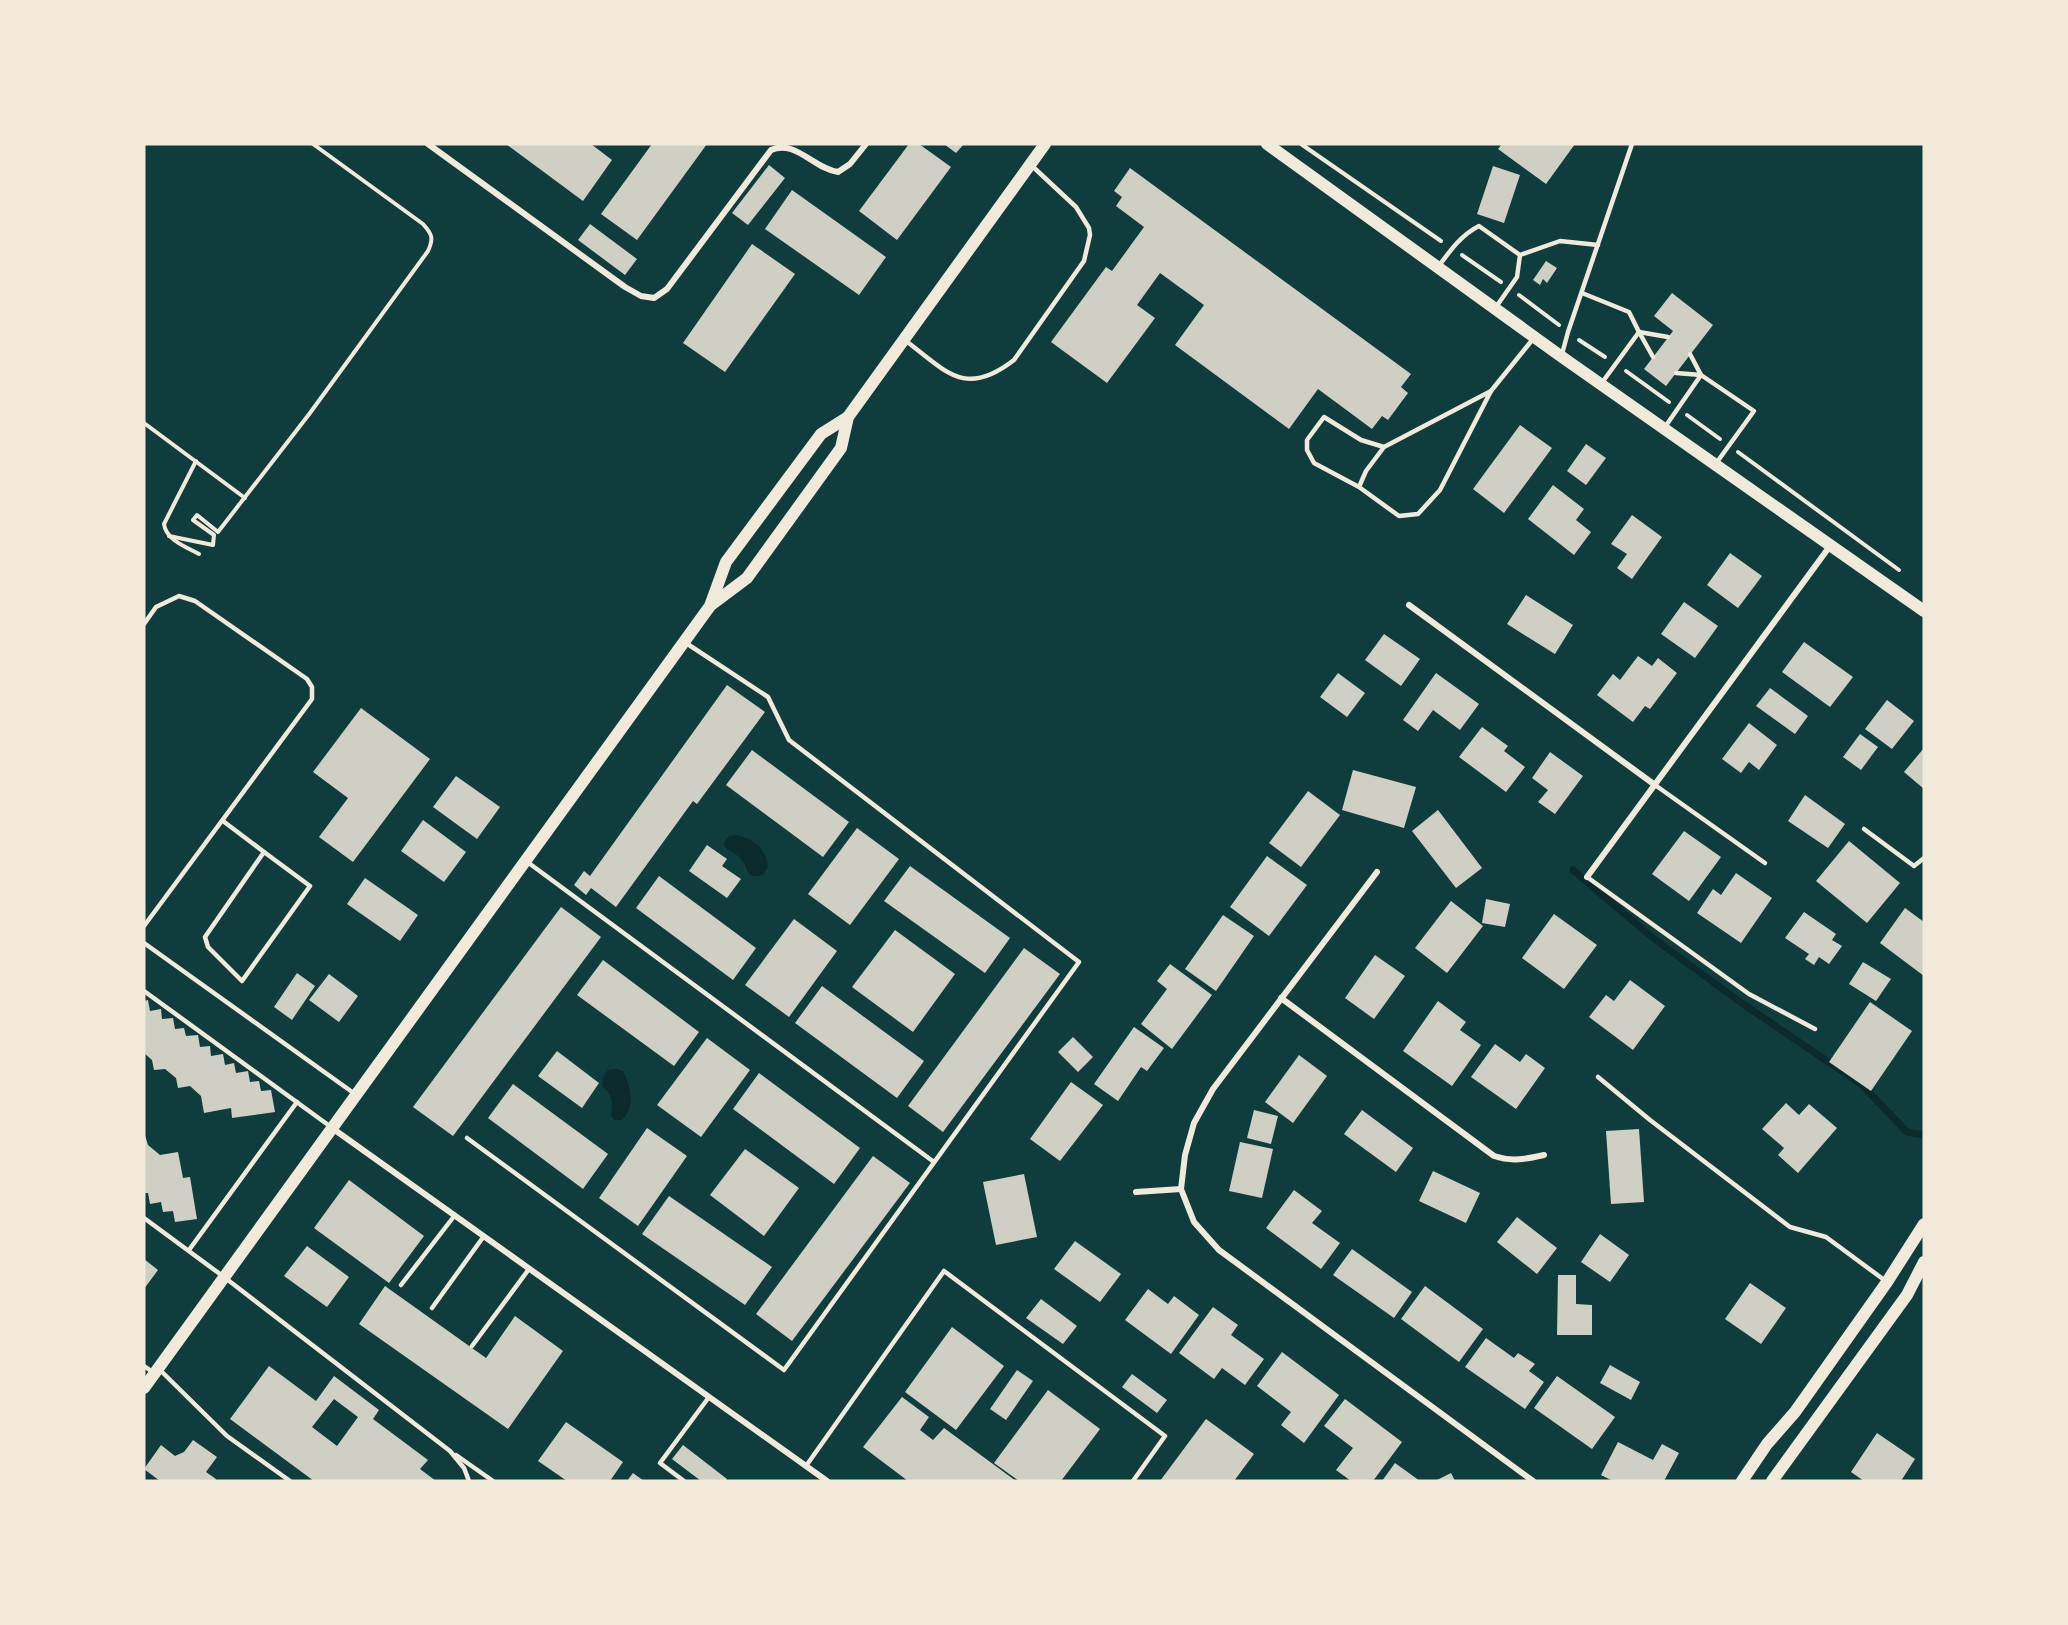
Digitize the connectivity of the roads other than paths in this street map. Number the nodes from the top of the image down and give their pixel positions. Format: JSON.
{"nodes":[{"id":1,"x":428,"y":144,"type":"edge"},
{"id":2,"x":866,"y":144,"type":"edge"},
{"id":3,"x":1045,"y":144,"type":"edge"},
{"id":4,"x":1267,"y":144,"type":"edge"},
{"id":5,"x":1632,"y":144,"type":"edge"},
{"id":6,"x":1030,"y":165,"type":"junction"},
{"id":7,"x":1598,"y":245,"type":"junction"},
{"id":8,"x":1520,"y":255,"type":"junction"},
{"id":9,"x":1438,"y":267,"type":"junction"},
{"id":10,"x":1582,"y":292,"type":"junction"},
{"id":11,"x":1495,"y":308,"type":"junction"},
{"id":12,"x":1639,"y":332,"type":"junction"},
{"id":13,"x":1534,"y":337,"type":"junction"},
{"id":14,"x":1668,"y":337,"type":"dead end"},
{"id":15,"x":904,"y":339,"type":"junction"},
{"id":16,"x":1690,"y":354,"type":"dead end"},
{"id":17,"x":1562,"y":357,"type":"junction"},
{"id":18,"x":1653,"y":357,"type":"dead end"},
{"id":19,"x":1676,"y":373,"type":"dead end"},
{"id":20,"x":1701,"y":375,"type":"junction"},
{"id":21,"x":1601,"y":384,"type":"junction"},
{"id":22,"x":1491,"y":391,"type":"junction"},
{"id":23,"x":848,"y":417,"type":"junction"},
{"id":24,"x":1664,"y":428,"type":"junction"},
{"id":25,"x":1384,"y":447,"type":"junction"},
{"id":26,"x":1715,"y":465,"type":"junction"},
{"id":27,"x":1359,"y":487,"type":"junction"},
{"id":28,"x":1830,"y":546,"type":"junction"},
{"id":29,"x":1410,"y":605,"type":"dead end"},
{"id":30,"x":710,"y":606,"type":"junction"},
{"id":31,"x":1924,"y":611,"type":"edge"},
{"id":32,"x":144,"y":624,"type":"edge"},
{"id":33,"x":684,"y":642,"type":"junction"},
{"id":34,"x":1655,"y":785,"type":"junction"},
{"id":35,"x":223,"y":821,"type":"junction"},
{"id":36,"x":1864,"y":829,"type":"dead end"},
{"id":37,"x":264,"y":852,"type":"junction"},
{"id":38,"x":1924,"y":858,"type":"edge"},
{"id":39,"x":525,"y":860,"type":"junction"},
{"id":40,"x":1765,"y":863,"type":"dead end"},
{"id":41,"x":1377,"y":872,"type":"dead end"},
{"id":42,"x":1587,"y":877,"type":"joint"},
{"id":43,"x":144,"y":926,"type":"edge"},
{"id":44,"x":144,"y":943,"type":"edge"},
{"id":45,"x":144,"y":991,"type":"edge"},
{"id":46,"x":1281,"y":998,"type":"junction"},
{"id":47,"x":1815,"y":1029,"type":"dead end"},
{"id":48,"x":1598,"y":1077,"type":"dead end"},
{"id":49,"x":355,"y":1095,"type":"junction"},
{"id":50,"x":297,"y":1102,"type":"junction"},
{"id":51,"x":332,"y":1127,"type":"junction"},
{"id":52,"x":466,"y":1138,"type":"dead end"},
{"id":53,"x":1544,"y":1155,"type":"dead end"},
{"id":54,"x":934,"y":1162,"type":"junction"},
{"id":55,"x":1181,"y":1189,"type":"junction"},
{"id":56,"x":1136,"y":1192,"type":"dead end"},
{"id":57,"x":455,"y":1215,"type":"junction"},
{"id":58,"x":144,"y":1218,"type":"edge"},
{"id":59,"x":1924,"y":1224,"type":"edge"},
{"id":60,"x":484,"y":1236,"type":"junction"},
{"id":61,"x":189,"y":1251,"type":"junction"},
{"id":62,"x":1924,"y":1262,"type":"edge"},
{"id":63,"x":530,"y":1269,"type":"junction"},
{"id":64,"x":224,"y":1276,"type":"junction"},
{"id":65,"x":1887,"y":1282,"type":"junction"},
{"id":66,"x":401,"y":1285,"type":"dead end"},
{"id":67,"x":432,"y":1308,"type":"dead end"},
{"id":68,"x":472,"y":1346,"type":"dead end"},
{"id":69,"x":152,"y":1369,"type":"edge"},
{"id":70,"x":144,"y":1388,"type":"edge"},
{"id":71,"x":709,"y":1397,"type":"junction"},
{"id":72,"x":450,"y":1450,"type":"junction"},
{"id":73,"x":806,"y":1466,"type":"junction"},
{"id":74,"x":290,"y":1481,"type":"edge"},
{"id":75,"x":469,"y":1481,"type":"edge"},
{"id":76,"x":494,"y":1481,"type":"edge"},
{"id":77,"x":684,"y":1481,"type":"edge"},
{"id":78,"x":827,"y":1481,"type":"edge"},
{"id":79,"x":1133,"y":1481,"type":"edge"},
{"id":80,"x":1533,"y":1481,"type":"edge"},
{"id":81,"x":1742,"y":1481,"type":"edge"},
{"id":82,"x":1772,"y":1481,"type":"edge"}],
"edges":[{"from":1,"to":2,"type":"street"},
{"from":3,"to":6,"type":"main road"},
{"from":4,"to":9,"type":"main road"},
{"from":5,"to":7,"type":"lane"},
{"from":6,"to":15,"type":"main road"},
{"from":6,"to":15,"type":"lane"},
{"from":7,"to":8,"type":"lane"},
{"from":7,"to":10,"type":"lane"},
{"from":8,"to":9,"type":"lane"},
{"from":8,"to":11,"type":"lane"},
{"from":9,"to":11,"type":"main road"},
{"from":10,"to":12,"type":"lane"},
{"from":10,"to":17,"type":"lane"},
{"from":11,"to":13,"type":"main road"},
{"from":12,"to":14,"type":"lane"},
{"from":12,"to":18,"type":"lane"},
{"from":12,"to":21,"type":"lane"},
{"from":13,"to":17,"type":"main road"},
{"from":13,"to":22,"type":"lane"},
{"from":15,"to":23,"type":"main road"},
{"from":16,"to":20,"type":"lane"},
{"from":17,"to":21,"type":"main road"},
{"from":19,"to":20,"type":"lane"},
{"from":20,"to":24,"type":"lane"},
{"from":20,"to":26,"type":"lane"},
{"from":21,"to":24,"type":"main road"},
{"from":22,"to":25,"type":"lane"},
{"from":22,"to":27,"type":"lane"},
{"from":23,"to":30,"type":"main road"},
{"from":23,"to":30,"type":"main road"},
{"from":24,"to":26,"type":"main road"},
{"from":25,"to":27,"type":"lane"},
{"from":25,"to":27,"type":"lane"},
{"from":26,"to":28,"type":"main road"},
{"from":28,"to":31,"type":"main road"},
{"from":28,"to":34,"type":"street"},
{"from":29,"to":34,"type":"street"},
{"from":30,"to":33,"type":"main road"},
{"from":32,"to":35,"type":"lane"},
{"from":33,"to":39,"type":"main road"},
{"from":33,"to":54,"type":"lane"},
{"from":34,"to":40,"type":"lane"},
{"from":34,"to":42,"type":"street"},
{"from":35,"to":37,"type":"lane"},
{"from":35,"to":43,"type":"lane"},
{"from":36,"to":38,"type":"lane"},
{"from":37,"to":37,"type":"lane"},
{"from":39,"to":49,"type":"main road"},
{"from":39,"to":54,"type":"lane"},
{"from":41,"to":46,"type":"street"},
{"from":42,"to":47,"type":"lane"},
{"from":44,"to":49,"type":"lane"},
{"from":45,"to":50,"type":"lane"},
{"from":46,"to":53,"type":"street"},
{"from":46,"to":55,"type":"street"},
{"from":48,"to":65,"type":"lane"},
{"from":49,"to":51,"type":"main road"},
{"from":50,"to":51,"type":"lane"},
{"from":50,"to":61,"type":"lane"},
{"from":51,"to":57,"type":"street"},
{"from":51,"to":64,"type":"main road"},
{"from":52,"to":54,"type":"lane"},
{"from":55,"to":56,"type":"street"},
{"from":55,"to":80,"type":"street"},
{"from":57,"to":60,"type":"street"},
{"from":57,"to":66,"type":"lane"},
{"from":58,"to":61,"type":"lane"},
{"from":59,"to":65,"type":"main road"},
{"from":60,"to":63,"type":"street"},
{"from":60,"to":67,"type":"lane"},
{"from":61,"to":64,"type":"lane"},
{"from":62,"to":82,"type":"main road"},
{"from":63,"to":68,"type":"lane"},
{"from":63,"to":71,"type":"street"},
{"from":64,"to":69,"type":"main road"},
{"from":64,"to":72,"type":"lane"},
{"from":65,"to":81,"type":"main road"},
{"from":69,"to":70,"type":"main road"},
{"from":69,"to":74,"type":"lane"},
{"from":71,"to":73,"type":"street"},
{"from":71,"to":77,"type":"lane"},
{"from":72,"to":75,"type":"lane"},
{"from":72,"to":76,"type":"lane"},
{"from":73,"to":78,"type":"street"},
{"from":73,"to":79,"type":"lane"}]}
